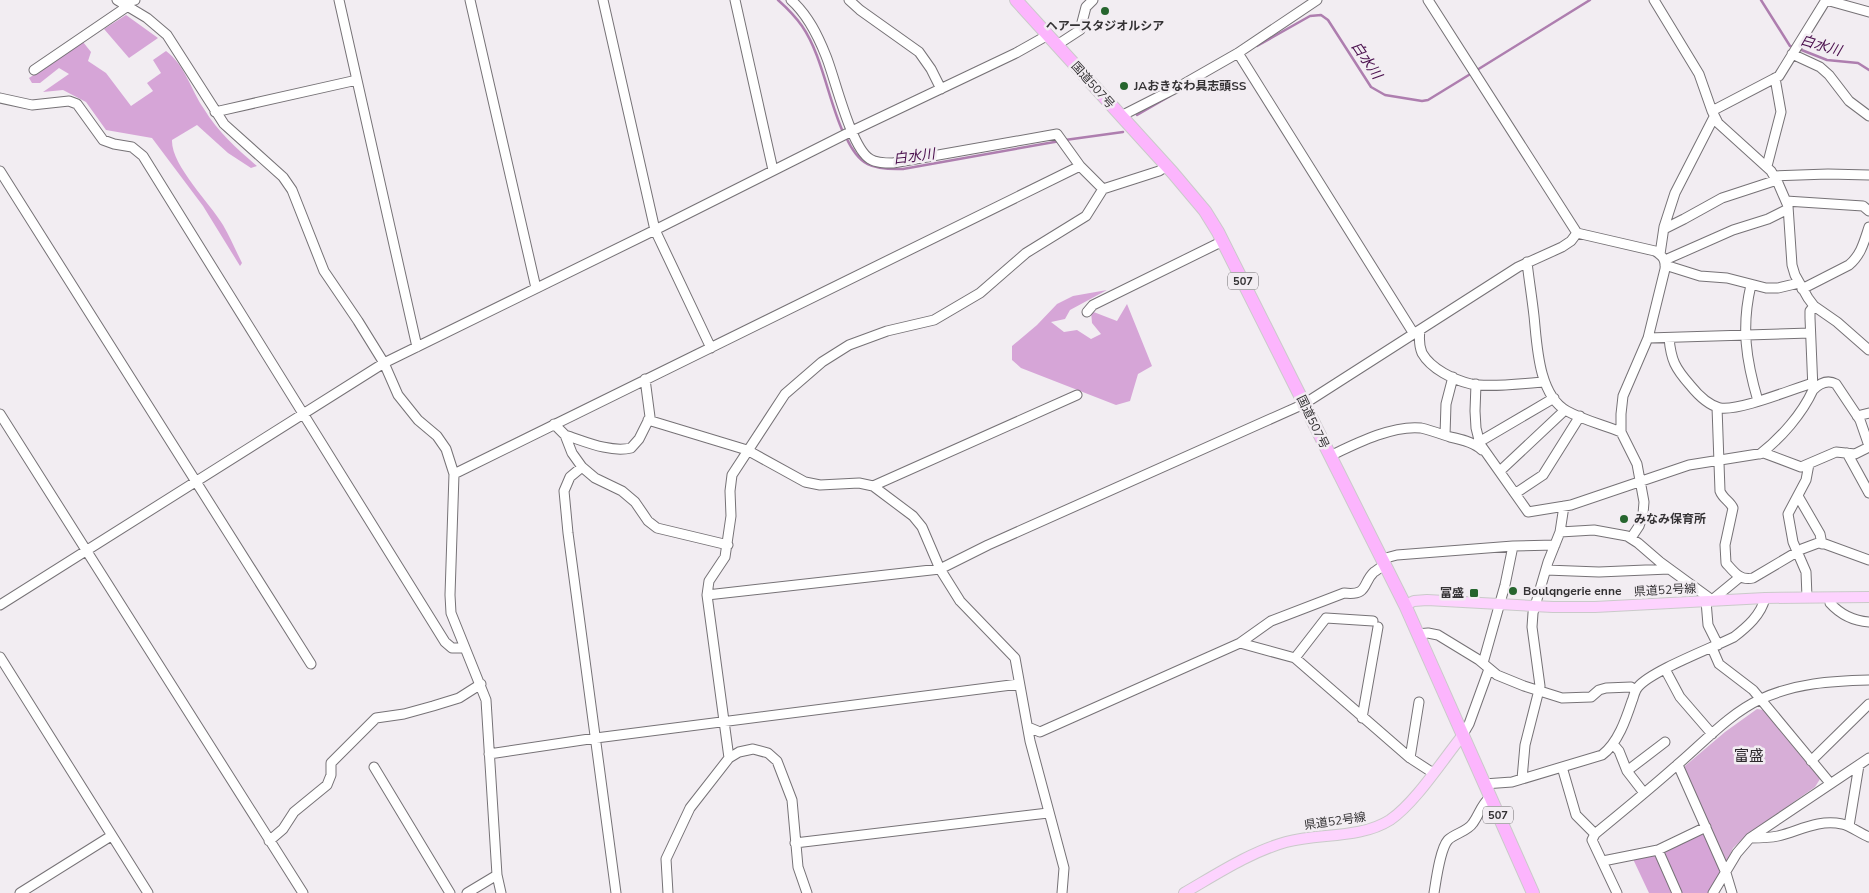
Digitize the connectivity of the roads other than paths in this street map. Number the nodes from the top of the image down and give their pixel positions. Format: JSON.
{"nodes":[{"id":1,"x":339,"y":0,"type":"edge"},
{"id":2,"x":470,"y":0,"type":"edge"},
{"id":3,"x":603,"y":0,"type":"edge"},
{"id":4,"x":735,"y":0,"type":"edge"},
{"id":5,"x":792,"y":0,"type":"edge"},
{"id":6,"x":849,"y":0,"type":"edge"},
{"id":7,"x":1016,"y":0,"type":"edge"},
{"id":8,"x":1093,"y":0,"type":"edge"},
{"id":9,"x":1317,"y":0,"type":"edge"},
{"id":10,"x":1428,"y":0,"type":"edge"},
{"id":11,"x":1654,"y":0,"type":"edge"},
{"id":12,"x":1826,"y":0,"type":"edge"},
{"id":13,"x":125,"y":2,"type":"edge"},
{"id":14,"x":1869,"y":12,"type":"edge"},
{"id":15,"x":1048,"y":35,"type":"junction"},
{"id":16,"x":1057,"y":45,"type":"junction"},
{"id":17,"x":1238,"y":53,"type":"junction"},
{"id":18,"x":1792,"y":54,"type":"junction"},
{"id":19,"x":34,"y":70,"type":"dead end"},
{"id":20,"x":1775,"y":78,"type":"junction"},
{"id":21,"x":357,"y":80,"type":"junction"},
{"id":22,"x":941,"y":90,"type":"junction"},
{"id":23,"x":0,"y":98,"type":"edge"},
{"id":24,"x":215,"y":112,"type":"junction"},
{"id":25,"x":1713,"y":114,"type":"junction"},
{"id":26,"x":1121,"y":116,"type":"junction"},
{"id":27,"x":1869,"y":116,"type":"edge"},
{"id":28,"x":852,"y":131,"type":"junction"},
{"id":29,"x":1080,"y":166,"type":"junction"},
{"id":30,"x":1167,"y":166,"type":"junction"},
{"id":31,"x":1767,"y":166,"type":"junction"},
{"id":32,"x":773,"y":170,"type":"junction"},
{"id":33,"x":0,"y":171,"type":"edge"},
{"id":34,"x":1869,"y":175,"type":"edge"},
{"id":35,"x":1775,"y":178,"type":"junction"},
{"id":36,"x":1103,"y":189,"type":"junction"},
{"id":37,"x":1787,"y":205,"type":"junction"},
{"id":38,"x":1869,"y":211,"type":"edge"},
{"id":39,"x":1869,"y":227,"type":"edge"},
{"id":40,"x":1664,"y":229,"type":"junction"},
{"id":41,"x":655,"y":230,"type":"junction"},
{"id":42,"x":1577,"y":232,"type":"junction"},
{"id":43,"x":1223,"y":241,"type":"junction"},
{"id":44,"x":1663,"y":260,"type":"junction"},
{"id":45,"x":1528,"y":262,"type":"junction"},
{"id":46,"x":1751,"y":285,"type":"junction"},
{"id":47,"x":1801,"y":286,"type":"junction"},
{"id":48,"x":536,"y":288,"type":"junction"},
{"id":49,"x":1814,"y":306,"type":"junction"},
{"id":50,"x":1087,"y":312,"type":"dead end"},
{"id":51,"x":1417,"y":332,"type":"junction"},
{"id":52,"x":1810,"y":333,"type":"junction"},
{"id":53,"x":1745,"y":334,"type":"junction"},
{"id":54,"x":1648,"y":338,"type":"junction"},
{"id":55,"x":1668,"y":338,"type":"junction"},
{"id":56,"x":417,"y":348,"type":"junction"},
{"id":57,"x":711,"y":348,"type":"junction"},
{"id":58,"x":1869,"y":350,"type":"edge"},
{"id":59,"x":384,"y":363,"type":"junction"},
{"id":60,"x":1452,"y":377,"type":"junction"},
{"id":61,"x":645,"y":379,"type":"junction"},
{"id":62,"x":1545,"y":382,"type":"junction"},
{"id":63,"x":1476,"y":384,"type":"junction"},
{"id":64,"x":1813,"y":386,"type":"junction"},
{"id":65,"x":1077,"y":395,"type":"dead end"},
{"id":66,"x":1554,"y":398,"type":"junction"},
{"id":67,"x":1758,"y":401,"type":"junction"},
{"id":68,"x":1304,"y":404,"type":"junction"},
{"id":69,"x":1717,"y":407,"type":"junction"},
{"id":70,"x":1565,"y":410,"type":"junction"},
{"id":71,"x":304,"y":412,"type":"junction"},
{"id":72,"x":1869,"y":413,"type":"edge"},
{"id":73,"x":0,"y":414,"type":"edge"},
{"id":74,"x":1580,"y":416,"type":"junction"},
{"id":75,"x":1857,"y":416,"type":"junction"},
{"id":76,"x":648,"y":420,"type":"junction"},
{"id":77,"x":554,"y":424,"type":"junction"},
{"id":78,"x":1621,"y":432,"type":"junction"},
{"id":79,"x":565,"y":435,"type":"junction"},
{"id":80,"x":1445,"y":435,"type":"junction"},
{"id":81,"x":1479,"y":442,"type":"junction"},
{"id":82,"x":1869,"y":446,"type":"edge"},
{"id":83,"x":747,"y":450,"type":"junction"},
{"id":84,"x":1847,"y":453,"type":"junction"},
{"id":85,"x":1760,"y":454,"type":"junction"},
{"id":86,"x":1488,"y":455,"type":"junction"},
{"id":87,"x":1330,"y":456,"type":"junction"},
{"id":88,"x":1718,"y":460,"type":"junction"},
{"id":89,"x":1809,"y":464,"type":"junction"},
{"id":90,"x":582,"y":467,"type":"junction"},
{"id":91,"x":1500,"y":471,"type":"junction"},
{"id":92,"x":454,"y":474,"type":"junction"},
{"id":93,"x":195,"y":481,"type":"junction"},
{"id":94,"x":1641,"y":482,"type":"junction"},
{"id":95,"x":873,"y":486,"type":"junction"},
{"id":96,"x":1516,"y":493,"type":"junction"},
{"id":97,"x":1869,"y":493,"type":"edge"},
{"id":98,"x":1798,"y":496,"type":"junction"},
{"id":99,"x":1564,"y":506,"type":"junction"},
{"id":100,"x":1560,"y":532,"type":"junction"},
{"id":101,"x":1631,"y":538,"type":"junction"},
{"id":102,"x":1822,"y":544,"type":"junction"},
{"id":103,"x":728,"y":545,"type":"junction"},
{"id":104,"x":1555,"y":545,"type":"junction"},
{"id":105,"x":1513,"y":546,"type":"junction"},
{"id":106,"x":86,"y":550,"type":"junction"},
{"id":107,"x":1797,"y":552,"type":"junction"},
{"id":108,"x":1869,"y":560,"type":"edge"},
{"id":109,"x":1383,"y":562,"type":"junction"},
{"id":110,"x":940,"y":569,"type":"junction"},
{"id":111,"x":1669,"y":569,"type":"junction"},
{"id":112,"x":1546,"y":570,"type":"junction"},
{"id":113,"x":1740,"y":577,"type":"junction"},
{"id":114,"x":707,"y":595,"type":"junction"},
{"id":115,"x":1807,"y":597,"type":"junction"},
{"id":116,"x":1869,"y":597,"type":"edge"},
{"id":117,"x":1765,"y":598,"type":"junction"},
{"id":118,"x":1830,"y":598,"type":"junction"},
{"id":119,"x":1709,"y":600,"type":"junction"},
{"id":120,"x":1316,"y":603,"type":"junction"},
{"id":121,"x":0,"y":604,"type":"edge"},
{"id":122,"x":1500,"y":604,"type":"junction"},
{"id":123,"x":1404,"y":605,"type":"junction"},
{"id":124,"x":1534,"y":607,"type":"junction"},
{"id":125,"x":1326,"y":618,"type":"junction"},
{"id":126,"x":1869,"y":622,"type":"edge"},
{"id":127,"x":1418,"y":634,"type":"junction"},
{"id":128,"x":1240,"y":643,"type":"junction"},
{"id":129,"x":1715,"y":647,"type":"junction"},
{"id":130,"x":465,"y":648,"type":"junction"},
{"id":131,"x":0,"y":657,"type":"edge"},
{"id":132,"x":1295,"y":658,"type":"junction"},
{"id":133,"x":311,"y":664,"type":"dead end"},
{"id":134,"x":1486,"y":666,"type":"junction"},
{"id":135,"x":1665,"y":669,"type":"junction"},
{"id":136,"x":1869,"y":680,"type":"edge"},
{"id":137,"x":480,"y":684,"type":"junction"},
{"id":138,"x":1019,"y":684,"type":"junction"},
{"id":139,"x":1635,"y":690,"type":"junction"},
{"id":140,"x":1539,"y":691,"type":"junction"},
{"id":141,"x":1760,"y":700,"type":"junction"},
{"id":142,"x":1419,"y":702,"type":"dead end"},
{"id":143,"x":1869,"y":704,"type":"edge"},
{"id":144,"x":1362,"y":718,"type":"junction"},
{"id":145,"x":724,"y":722,"type":"junction"},
{"id":146,"x":1028,"y":727,"type":"junction"},
{"id":147,"x":1712,"y":734,"type":"junction"},
{"id":148,"x":1462,"y":736,"type":"junction"},
{"id":149,"x":596,"y":738,"type":"junction"},
{"id":150,"x":1665,"y":742,"type":"dead end"},
{"id":151,"x":1613,"y":744,"type":"junction"},
{"id":152,"x":489,"y":754,"type":"junction"},
{"id":153,"x":729,"y":758,"type":"junction"},
{"id":154,"x":1410,"y":758,"type":"junction"},
{"id":155,"x":1869,"y":758,"type":"edge"},
{"id":156,"x":1811,"y":761,"type":"junction"},
{"id":157,"x":1678,"y":765,"type":"junction"},
{"id":158,"x":1859,"y":765,"type":"junction"},
{"id":159,"x":374,"y":767,"type":"dead end"},
{"id":160,"x":1562,"y":767,"type":"junction"},
{"id":161,"x":1627,"y":771,"type":"junction"},
{"id":162,"x":1433,"y":773,"type":"junction"},
{"id":163,"x":1522,"y":779,"type":"junction"},
{"id":164,"x":1830,"y":783,"type":"junction"},
{"id":165,"x":1484,"y":784,"type":"junction"},
{"id":166,"x":1644,"y":793,"type":"junction"},
{"id":167,"x":1490,"y":798,"type":"junction"},
{"id":168,"x":1048,"y":812,"type":"junction"},
{"id":169,"x":1849,"y":826,"type":"junction"},
{"id":170,"x":1706,"y":827,"type":"junction"},
{"id":171,"x":1595,"y":834,"type":"junction"},
{"id":172,"x":111,"y":836,"type":"junction"},
{"id":173,"x":1869,"y":837,"type":"edge"},
{"id":174,"x":1750,"y":838,"type":"junction"},
{"id":175,"x":269,"y":841,"type":"junction"},
{"id":176,"x":795,"y":843,"type":"junction"},
{"id":177,"x":1658,"y":850,"type":"junction"},
{"id":178,"x":1603,"y":861,"type":"junction"},
{"id":179,"x":1726,"y":872,"type":"junction"},
{"id":180,"x":497,"y":875,"type":"junction"},
{"id":181,"x":20,"y":893,"type":"edge"},
{"id":182,"x":148,"y":893,"type":"edge"},
{"id":183,"x":303,"y":893,"type":"edge"},
{"id":184,"x":450,"y":893,"type":"edge"},
{"id":185,"x":467,"y":893,"type":"edge"},
{"id":186,"x":501,"y":893,"type":"edge"},
{"id":187,"x":616,"y":893,"type":"edge"},
{"id":188,"x":668,"y":893,"type":"edge"},
{"id":189,"x":807,"y":893,"type":"edge"},
{"id":190,"x":1062,"y":893,"type":"edge"},
{"id":191,"x":1184,"y":893,"type":"edge"},
{"id":192,"x":1434,"y":893,"type":"edge"},
{"id":193,"x":1533,"y":893,"type":"edge"},
{"id":194,"x":1617,"y":893,"type":"edge"},
{"id":195,"x":1677,"y":893,"type":"edge"},
{"id":196,"x":1713,"y":893,"type":"edge"},
{"id":197,"x":1732,"y":893,"type":"edge"}],
"edges":[{"from":1,"to":21,"type":"street"},
{"from":2,"to":48,"type":"street"},
{"from":3,"to":41,"type":"street"},
{"from":4,"to":32,"type":"street"},
{"from":5,"to":28,"type":"street"},
{"from":6,"to":22,"type":"street"},
{"from":7,"to":15,"type":"highway","name":"国道507号","number":"507"},
{"from":8,"to":16,"type":"street"},
{"from":9,"to":17,"type":"street"},
{"from":10,"to":42,"type":"street"},
{"from":11,"to":25,"type":"street"},
{"from":12,"to":14,"type":"street"},
{"from":12,"to":18,"type":"street"},
{"from":13,"to":19,"type":"street"},
{"from":13,"to":24,"type":"street"},
{"from":15,"to":16,"type":"highway","name":"国道507号","number":"507"},
{"from":15,"to":22,"type":"street"},
{"from":16,"to":26,"type":"highway","name":"国道507号","number":"507"},
{"from":17,"to":26,"type":"street"},
{"from":17,"to":51,"type":"street"},
{"from":18,"to":20,"type":"street"},
{"from":18,"to":27,"type":"street"},
{"from":20,"to":25,"type":"street"},
{"from":20,"to":31,"type":"street"},
{"from":21,"to":24,"type":"street"},
{"from":21,"to":56,"type":"street"},
{"from":22,"to":28,"type":"street"},
{"from":23,"to":71,"type":"street"},
{"from":24,"to":59,"type":"street"},
{"from":25,"to":31,"type":"street"},
{"from":25,"to":40,"type":"street"},
{"from":26,"to":30,"type":"highway","name":"国道507号","number":"507"},
{"from":28,"to":29,"type":"street"},
{"from":28,"to":32,"type":"street"},
{"from":29,"to":36,"type":"street"},
{"from":29,"to":57,"type":"street"},
{"from":30,"to":36,"type":"street"},
{"from":30,"to":43,"type":"highway","name":"国道507号","number":"507"},
{"from":31,"to":35,"type":"street"},
{"from":32,"to":41,"type":"street"},
{"from":33,"to":93,"type":"street"},
{"from":34,"to":35,"type":"street"},
{"from":35,"to":37,"type":"street"},
{"from":35,"to":40,"type":"street"},
{"from":36,"to":83,"type":"street"},
{"from":37,"to":38,"type":"street"},
{"from":37,"to":44,"type":"street"},
{"from":37,"to":47,"type":"street"},
{"from":39,"to":47,"type":"street"},
{"from":40,"to":44,"type":"street"},
{"from":41,"to":48,"type":"street"},
{"from":41,"to":57,"type":"street"},
{"from":42,"to":44,"type":"street"},
{"from":42,"to":45,"type":"street"},
{"from":43,"to":50,"type":"street"},
{"from":43,"to":68,"type":"highway","name":"国道507号","number":"507"},
{"from":44,"to":46,"type":"street"},
{"from":44,"to":54,"type":"street"},
{"from":45,"to":51,"type":"street"},
{"from":45,"to":62,"type":"street"},
{"from":46,"to":47,"type":"street"},
{"from":46,"to":53,"type":"street"},
{"from":47,"to":49,"type":"street"},
{"from":48,"to":56,"type":"street"},
{"from":49,"to":52,"type":"street"},
{"from":49,"to":58,"type":"street"},
{"from":51,"to":60,"type":"street"},
{"from":51,"to":68,"type":"street"},
{"from":52,"to":53,"type":"street"},
{"from":52,"to":64,"type":"street"},
{"from":53,"to":55,"type":"street"},
{"from":53,"to":67,"type":"street"},
{"from":54,"to":55,"type":"street"},
{"from":54,"to":78,"type":"street"},
{"from":55,"to":69,"type":"street"},
{"from":56,"to":59,"type":"street"},
{"from":57,"to":61,"type":"street"},
{"from":59,"to":71,"type":"street"},
{"from":59,"to":92,"type":"street"},
{"from":60,"to":63,"type":"street"},
{"from":60,"to":80,"type":"street"},
{"from":61,"to":76,"type":"street"},
{"from":61,"to":77,"type":"street"},
{"from":62,"to":63,"type":"street"},
{"from":62,"to":66,"type":"street"},
{"from":63,"to":81,"type":"street"},
{"from":64,"to":67,"type":"street"},
{"from":64,"to":75,"type":"street"},
{"from":64,"to":85,"type":"street"},
{"from":65,"to":95,"type":"street"},
{"from":66,"to":70,"type":"street"},
{"from":66,"to":81,"type":"street"},
{"from":67,"to":69,"type":"street"},
{"from":68,"to":87,"type":"highway","name":"国道507号","number":"507"},
{"from":68,"to":110,"type":"street"},
{"from":69,"to":88,"type":"street"},
{"from":70,"to":74,"type":"street"},
{"from":70,"to":91,"type":"street"},
{"from":71,"to":93,"type":"street"},
{"from":71,"to":130,"type":"street"},
{"from":72,"to":75,"type":"street"},
{"from":73,"to":106,"type":"street"},
{"from":74,"to":78,"type":"street"},
{"from":74,"to":96,"type":"street"},
{"from":75,"to":82,"type":"street"},
{"from":76,"to":79,"type":"street"},
{"from":76,"to":83,"type":"street"},
{"from":77,"to":79,"type":"street"},
{"from":77,"to":92,"type":"street"},
{"from":78,"to":94,"type":"street"},
{"from":79,"to":90,"type":"street"},
{"from":80,"to":86,"type":"street"},
{"from":80,"to":87,"type":"street"},
{"from":81,"to":86,"type":"street"},
{"from":82,"to":84,"type":"street"},
{"from":83,"to":95,"type":"street"},
{"from":83,"to":103,"type":"street"},
{"from":84,"to":89,"type":"street"},
{"from":84,"to":97,"type":"street"},
{"from":85,"to":88,"type":"street"},
{"from":85,"to":89,"type":"street"},
{"from":86,"to":91,"type":"street"},
{"from":87,"to":109,"type":"highway","name":"国道507号","number":"507"},
{"from":88,"to":94,"type":"street"},
{"from":88,"to":113,"type":"street"},
{"from":89,"to":98,"type":"street"},
{"from":90,"to":103,"type":"street"},
{"from":90,"to":149,"type":"street"},
{"from":91,"to":96,"type":"street"},
{"from":92,"to":130,"type":"street"},
{"from":93,"to":106,"type":"street"},
{"from":93,"to":133,"type":"street"},
{"from":94,"to":99,"type":"street"},
{"from":94,"to":101,"type":"street"},
{"from":95,"to":110,"type":"street"},
{"from":96,"to":99,"type":"street"},
{"from":98,"to":102,"type":"street"},
{"from":98,"to":107,"type":"street"},
{"from":99,"to":100,"type":"street"},
{"from":100,"to":101,"type":"street"},
{"from":100,"to":104,"type":"street"},
{"from":101,"to":111,"type":"street"},
{"from":102,"to":107,"type":"street"},
{"from":102,"to":108,"type":"street"},
{"from":103,"to":114,"type":"street"},
{"from":104,"to":105,"type":"street"},
{"from":104,"to":112,"type":"street"},
{"from":105,"to":109,"type":"street"},
{"from":105,"to":122,"type":"street"},
{"from":106,"to":121,"type":"street"},
{"from":106,"to":175,"type":"street"},
{"from":107,"to":113,"type":"street"},
{"from":107,"to":115,"type":"street"},
{"from":109,"to":120,"type":"street"},
{"from":109,"to":123,"type":"highway","name":"国道507号","number":"507"},
{"from":110,"to":114,"type":"street"},
{"from":110,"to":138,"type":"street"},
{"from":111,"to":112,"type":"street"},
{"from":111,"to":119,"type":"street"},
{"from":112,"to":124,"type":"street"},
{"from":113,"to":119,"type":"street"},
{"from":114,"to":145,"type":"street"},
{"from":115,"to":117,"type":"main road","name":"県道52号線"},
{"from":115,"to":118,"type":"main road","name":"県道52号線"},
{"from":116,"to":118,"type":"main road","name":"県道52号線"},
{"from":117,"to":119,"type":"main road","name":"県道52号線"},
{"from":117,"to":129,"type":"street"},
{"from":118,"to":126,"type":"street"},
{"from":119,"to":124,"type":"main road","name":"県道52号線"},
{"from":119,"to":129,"type":"street"},
{"from":120,"to":125,"type":"street"},
{"from":120,"to":128,"type":"street"},
{"from":122,"to":123,"type":"main road","name":"県道52号線"},
{"from":122,"to":124,"type":"main road","name":"県道52号線"},
{"from":122,"to":134,"type":"street"},
{"from":123,"to":127,"type":"highway","name":"国道507号","number":"507"},
{"from":124,"to":140,"type":"street"},
{"from":125,"to":132,"type":"street"},
{"from":125,"to":144,"type":"street"},
{"from":127,"to":134,"type":"street"},
{"from":127,"to":148,"type":"highway","name":"国道507号","number":"507"},
{"from":128,"to":132,"type":"street"},
{"from":128,"to":146,"type":"street"},
{"from":129,"to":135,"type":"street"},
{"from":129,"to":141,"type":"street"},
{"from":130,"to":137,"type":"street"},
{"from":131,"to":172,"type":"street"},
{"from":132,"to":144,"type":"street"},
{"from":134,"to":140,"type":"street"},
{"from":134,"to":148,"type":"street"},
{"from":135,"to":139,"type":"street"},
{"from":135,"to":147,"type":"street"},
{"from":136,"to":141,"type":"street"},
{"from":137,"to":152,"type":"street"},
{"from":137,"to":175,"type":"street"},
{"from":138,"to":145,"type":"street"},
{"from":138,"to":146,"type":"street"},
{"from":139,"to":140,"type":"street"},
{"from":139,"to":151,"type":"street"},
{"from":140,"to":163,"type":"street"},
{"from":141,"to":147,"type":"street"},
{"from":141,"to":156,"type":"street"},
{"from":142,"to":154,"type":"street"},
{"from":143,"to":156,"type":"street"},
{"from":144,"to":154,"type":"street"},
{"from":145,"to":149,"type":"street"},
{"from":145,"to":153,"type":"street"},
{"from":146,"to":168,"type":"street"},
{"from":147,"to":157,"type":"street"},
{"from":148,"to":162,"type":"main road","name":"県道52号線"},
{"from":148,"to":165,"type":"highway","name":"国道507号","number":"507"},
{"from":149,"to":152,"type":"street"},
{"from":149,"to":187,"type":"street"},
{"from":150,"to":161,"type":"street"},
{"from":151,"to":160,"type":"street"},
{"from":151,"to":161,"type":"street"},
{"from":152,"to":180,"type":"street"},
{"from":153,"to":176,"type":"street"},
{"from":153,"to":188,"type":"street"},
{"from":154,"to":162,"type":"street"},
{"from":155,"to":158,"type":"street"},
{"from":156,"to":164,"type":"street"},
{"from":157,"to":166,"type":"street"},
{"from":157,"to":170,"type":"street"},
{"from":158,"to":164,"type":"street"},
{"from":158,"to":169,"type":"street"},
{"from":159,"to":184,"type":"street"},
{"from":160,"to":163,"type":"street"},
{"from":160,"to":171,"type":"street"},
{"from":161,"to":166,"type":"street"},
{"from":162,"to":191,"type":"main road","name":"県道52号線"},
{"from":163,"to":165,"type":"street"},
{"from":164,"to":174,"type":"street"},
{"from":165,"to":167,"type":"highway","name":"国道507号","number":"507"},
{"from":166,"to":171,"type":"street"},
{"from":167,"to":192,"type":"street"},
{"from":167,"to":193,"type":"highway","name":"国道507号","number":"507"},
{"from":168,"to":176,"type":"street"},
{"from":168,"to":190,"type":"street"},
{"from":169,"to":173,"type":"street"},
{"from":169,"to":174,"type":"street"},
{"from":170,"to":177,"type":"street"},
{"from":170,"to":179,"type":"street"},
{"from":171,"to":178,"type":"street"},
{"from":172,"to":181,"type":"street"},
{"from":172,"to":182,"type":"street"},
{"from":174,"to":179,"type":"street"},
{"from":175,"to":183,"type":"street"},
{"from":176,"to":189,"type":"street"},
{"from":177,"to":178,"type":"street"},
{"from":177,"to":195,"type":"street"},
{"from":178,"to":194,"type":"street"},
{"from":179,"to":196,"type":"street"},
{"from":179,"to":197,"type":"street"},
{"from":180,"to":185,"type":"street"},
{"from":180,"to":186,"type":"street"}]}
